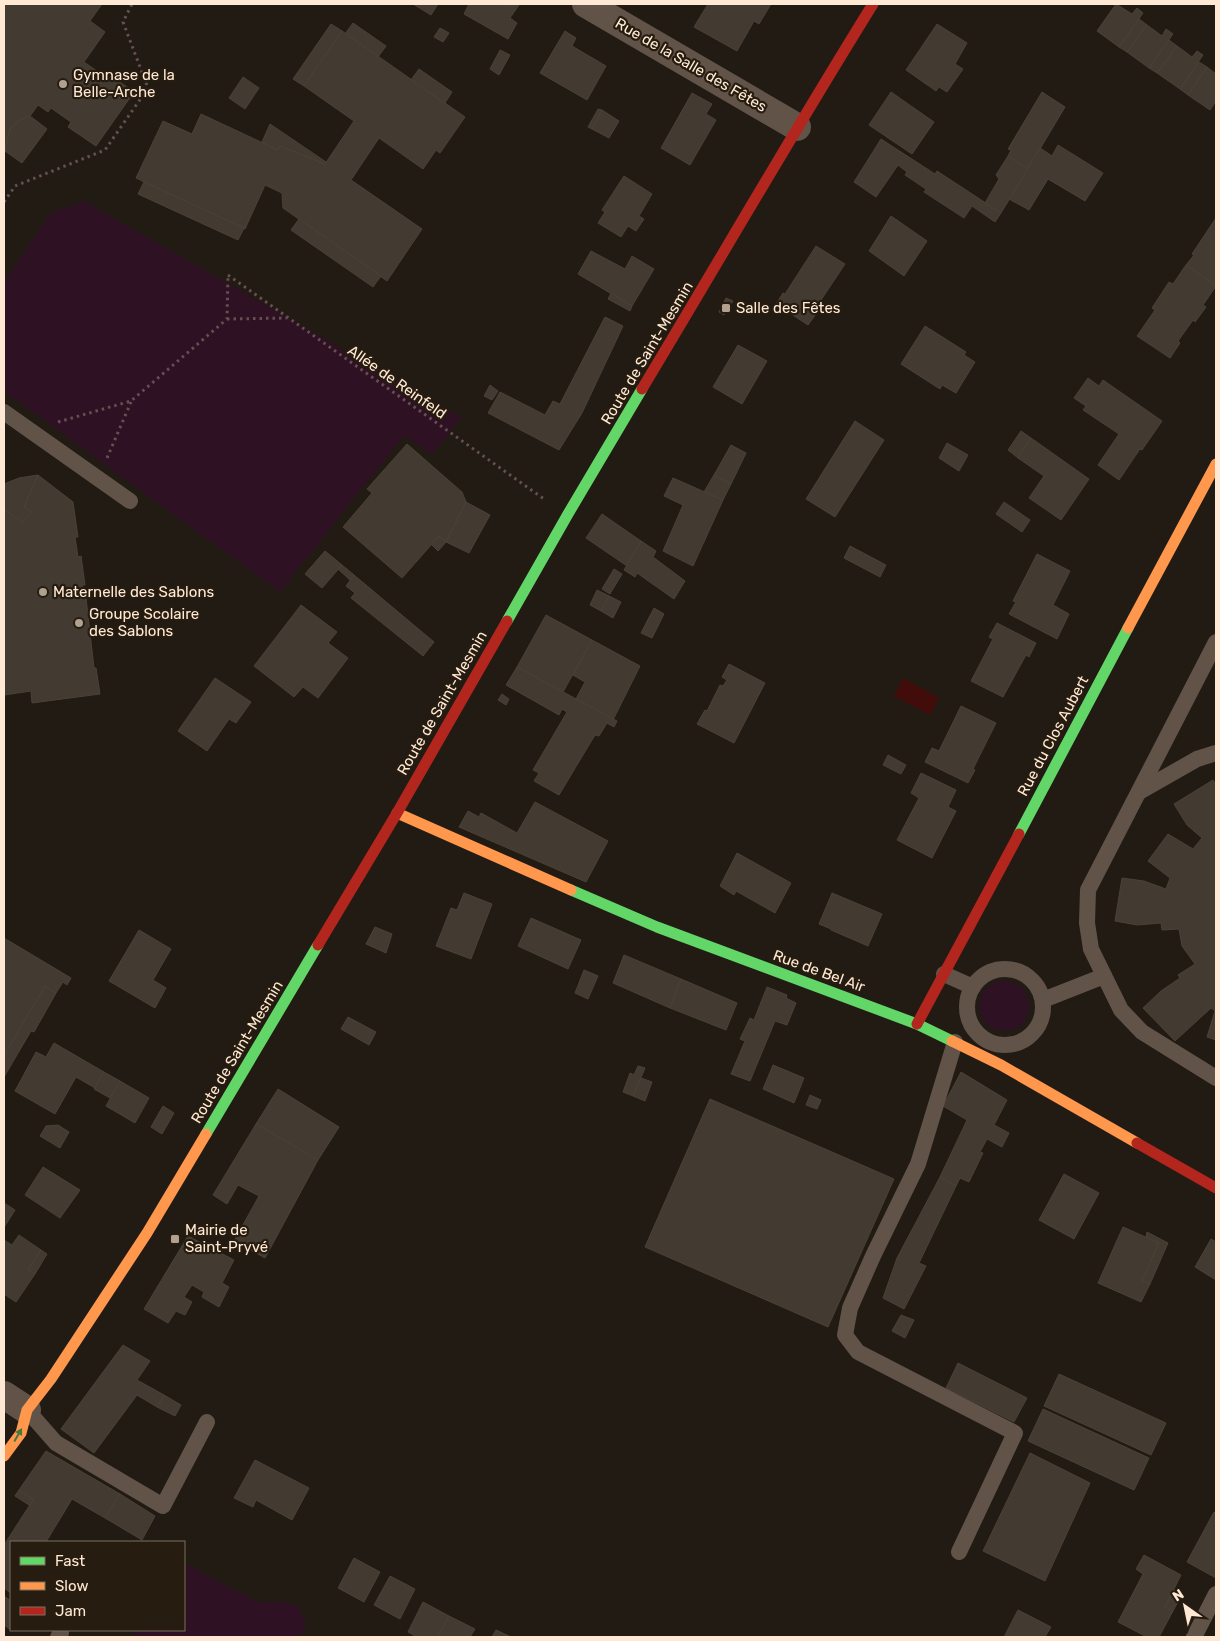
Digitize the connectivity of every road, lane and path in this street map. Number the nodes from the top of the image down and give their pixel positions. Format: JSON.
{"nodes":[{"id":1,"x":132,"y":4,"type":"edge"},
{"id":2,"x":586,"y":4,"type":"edge"},
{"id":3,"x":873,"y":4,"type":"edge"},
{"id":4,"x":797,"y":127,"type":"junction"},
{"id":5,"x":4,"y":202,"type":"edge"},
{"id":6,"x":288,"y":318,"type":"junction"},
{"id":7,"x":227,"y":319,"type":"junction"},
{"id":8,"x":131,"y":401,"type":"junction"},
{"id":9,"x":4,"y":414,"type":"edge"},
{"id":10,"x":29,"y":430,"type":"junction"},
{"id":11,"x":1216,"y":464,"type":"edge"},
{"id":12,"x":98,"y":480,"type":"junction"},
{"id":13,"x":130,"y":501,"type":"dead end"},
{"id":14,"x":549,"y":502,"type":"dead end"},
{"id":15,"x":1216,"y":642,"type":"edge"},
{"id":16,"x":1216,"y":753,"type":"edge"},
{"id":17,"x":1139,"y":792,"type":"junction"},
{"id":18,"x":397,"y":813,"type":"junction"},
{"id":19,"x":944,"y":974,"type":"junction"},
{"id":20,"x":1104,"y":976,"type":"junction"},
{"id":21,"x":973,"y":987,"type":"junction"},
{"id":22,"x":1043,"y":1000,"type":"junction"},
{"id":23,"x":917,"y":1024,"type":"junction"},
{"id":24,"x":955,"y":1042,"type":"junction"},
{"id":25,"x":991,"y":1042,"type":"junction"},
{"id":26,"x":982,"y":1056,"type":"junction"},
{"id":27,"x":1216,"y":1078,"type":"edge"},
{"id":28,"x":1216,"y":1188,"type":"edge"},
{"id":29,"x":14,"y":1407,"type":"edge"},
{"id":30,"x":207,"y":1422,"type":"dead end"},
{"id":31,"x":4,"y":1456,"type":"edge"},
{"id":32,"x":959,"y":1552,"type":"dead end"},
{"id":33,"x":1216,"y":1594,"type":"edge"},
{"id":34,"x":1194,"y":1637,"type":"edge"}],
"edges":[{"from":1,"to":5,"type":"path"},
{"from":2,"to":4,"type":"street","name":"Rue de la Salle des Fêtes"},
{"from":3,"to":4,"type":"main road","name":"Route de Saint-Mesmin"},
{"from":4,"to":18,"type":"main road","name":"Route de Saint-Mesmin"},
{"from":6,"to":7,"type":"path"},
{"from":6,"to":7,"type":"path","name":"Allée de Reinfeld"},
{"from":6,"to":14,"type":"path","name":"Allée de Reinfeld"},
{"from":7,"to":8,"type":"path"},
{"from":8,"to":10,"type":"path"},
{"from":8,"to":12,"type":"path"},
{"from":9,"to":10,"type":"lane"},
{"from":10,"to":12,"type":"lane"},
{"from":11,"to":19,"type":"main road","name":"Rue du Clos Aubert"},
{"from":12,"to":13,"type":"lane"},
{"from":15,"to":17,"type":"lane"},
{"from":16,"to":17,"type":"lane"},
{"from":17,"to":20,"type":"lane"},
{"from":18,"to":23,"type":"main road","name":"Rue de Bel Air"},
{"from":18,"to":29,"type":"main road","name":"Route de Saint-Mesmin"},
{"from":19,"to":21,"type":"lane"},
{"from":19,"to":23,"type":"main road","name":"Rue du Clos Aubert"},
{"from":20,"to":22,"type":"lane"},
{"from":20,"to":27,"type":"lane"},
{"from":21,"to":22,"type":"lane"},
{"from":21,"to":25,"type":"lane"},
{"from":22,"to":25,"type":"lane"},
{"from":23,"to":24,"type":"main road","name":"Rue de Bel Air"},
{"from":24,"to":26,"type":"main road","name":"Rue de Bel Air"},
{"from":24,"to":32,"type":"lane"},
{"from":25,"to":26,"type":"lane"},
{"from":26,"to":28,"type":"main road","name":"Rue de Bel Air"},
{"from":29,"to":30,"type":"lane"},
{"from":31,"to":29,"type":"main road","name":"Route de Saint-Mesmin","one_way":true},
{"from":33,"to":34,"type":"lane"}]}
